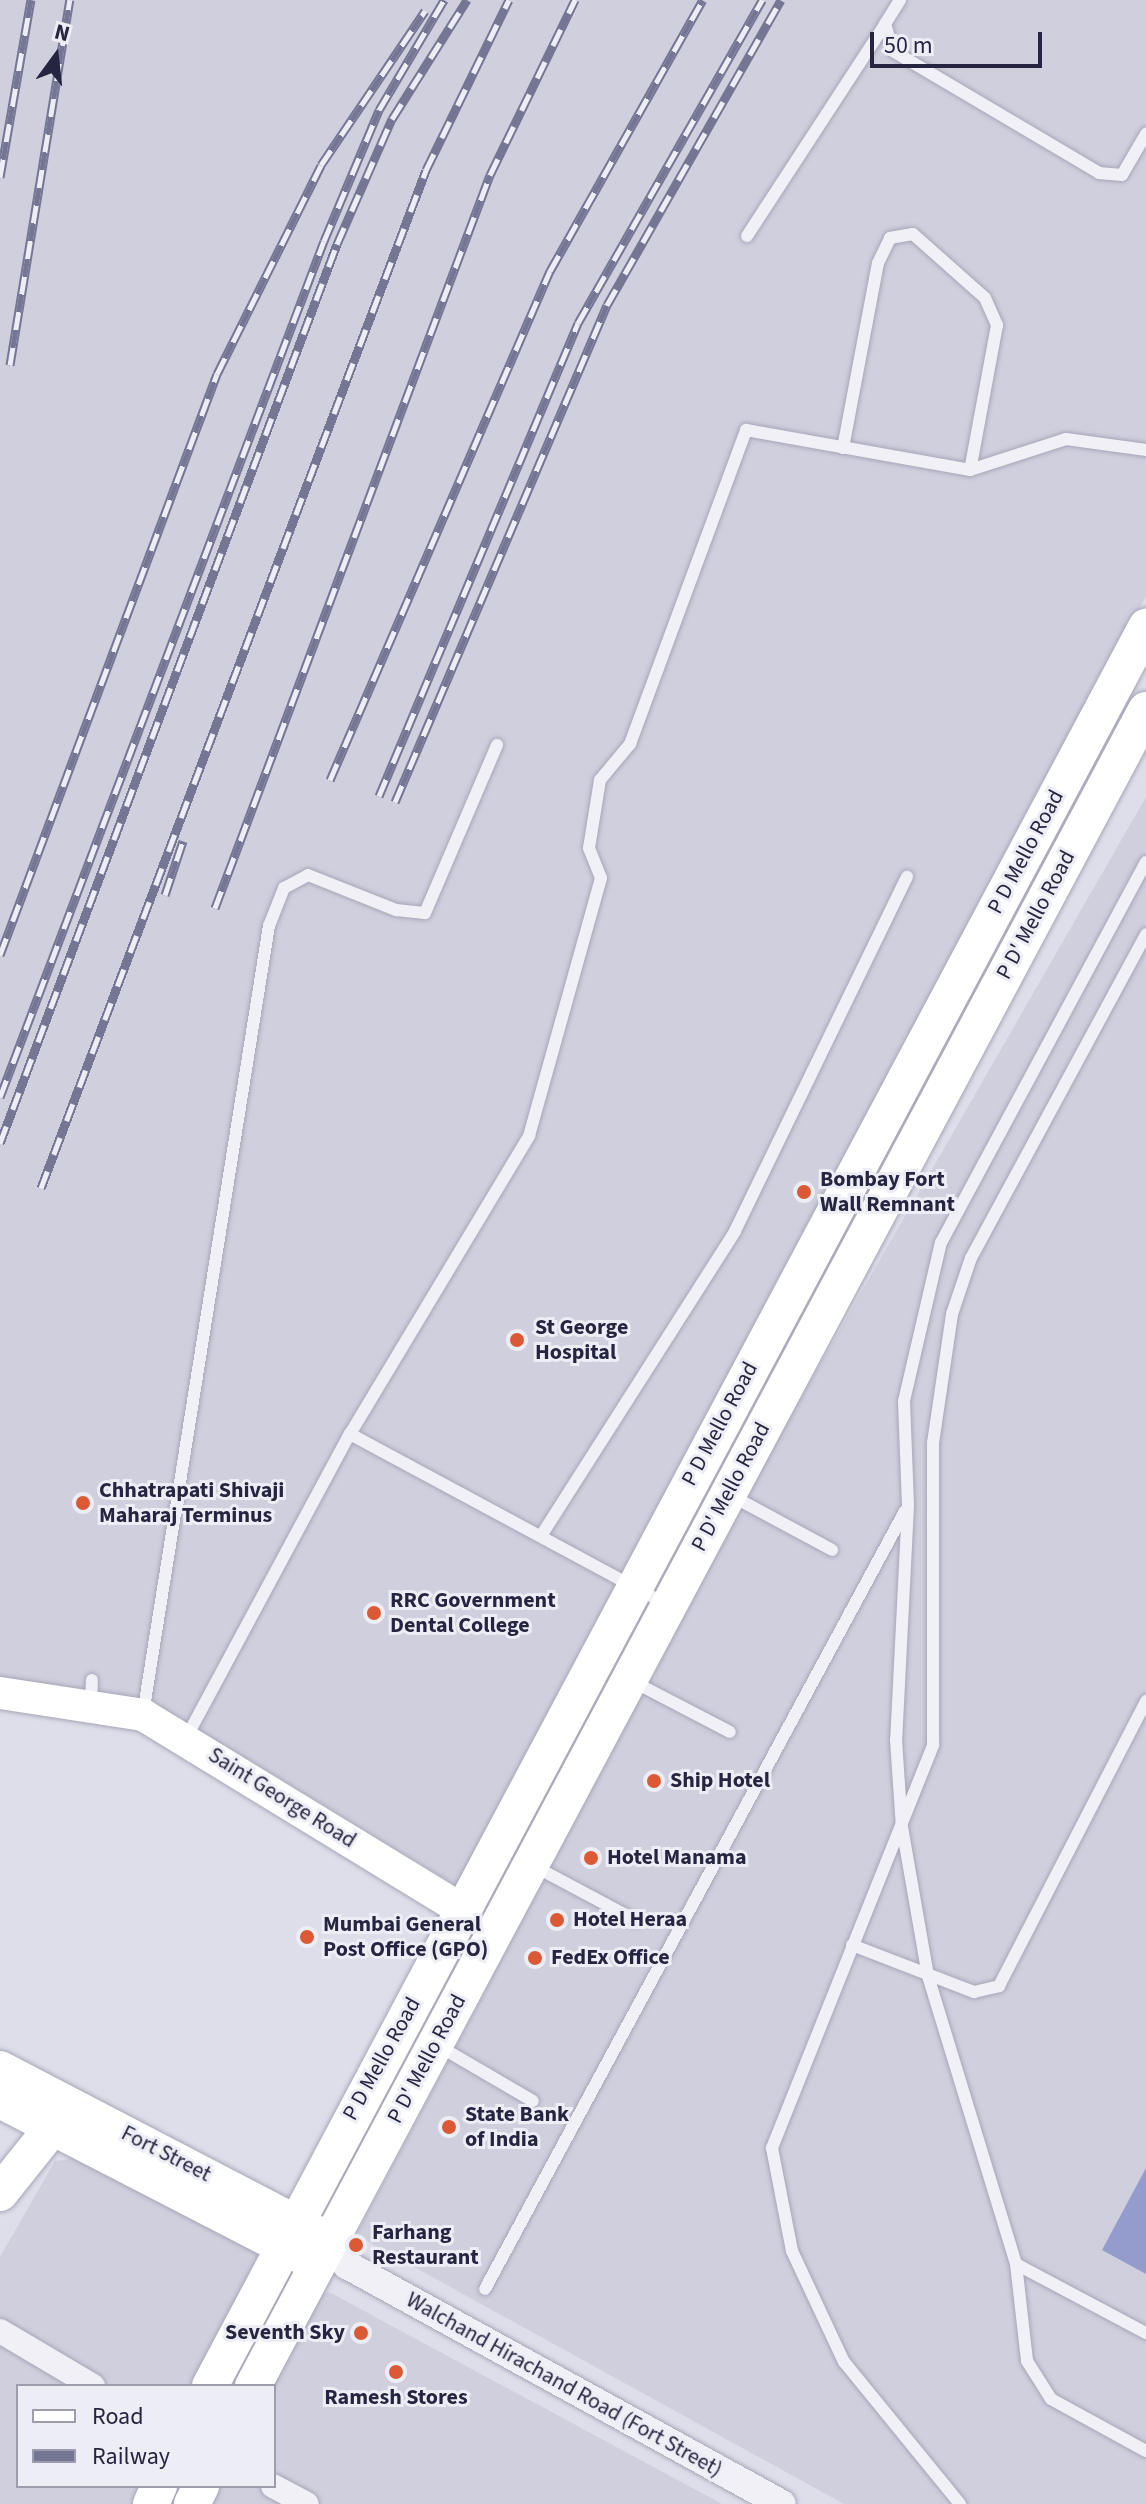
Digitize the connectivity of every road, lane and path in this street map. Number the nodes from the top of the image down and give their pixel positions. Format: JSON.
{"nodes":[{"id":1,"x":900,"y":0,"type":"edge"},
{"id":2,"x":885,"y":24,"type":"junction"},
{"id":3,"x":1146,"y":134,"type":"edge"},
{"id":4,"x":747,"y":236,"type":"dead end"},
{"id":5,"x":843,"y":448,"type":"junction"},
{"id":6,"x":1146,"y":450,"type":"edge"},
{"id":7,"x":970,"y":470,"type":"junction"},
{"id":8,"x":1146,"y":627,"type":"edge"},
{"id":9,"x":1146,"y":710,"type":"edge"},
{"id":10,"x":497,"y":745,"type":"dead end"},
{"id":11,"x":1146,"y":862,"type":"edge"},
{"id":12,"x":907,"y":877,"type":"dead end"},
{"id":13,"x":1146,"y":934,"type":"edge"},
{"id":14,"x":350,"y":1434,"type":"junction"},
{"id":15,"x":727,"y":1494,"type":"junction"},
{"id":16,"x":908,"y":1506,"type":"junction"},
{"id":17,"x":541,"y":1536,"type":"junction"},
{"id":18,"x":832,"y":1550,"type":"dead end"},
{"id":19,"x":634,"y":1586,"type":"junction"},
{"id":20,"x":668,"y":1606,"type":"junction"},
{"id":21,"x":631,"y":1680,"type":"junction"},
{"id":22,"x":0,"y":1693,"type":"edge"},
{"id":23,"x":1146,"y":1701,"type":"edge"},
{"id":24,"x":143,"y":1715,"type":"junction"},
{"id":25,"x":730,"y":1732,"type":"dead end"},
{"id":26,"x":186,"y":1738,"type":"junction"},
{"id":27,"x":902,"y":1827,"type":"junction"},
{"id":28,"x":531,"y":1865,"type":"junction"},
{"id":29,"x":464,"y":1911,"type":"junction"},
{"id":30,"x":635,"y":1920,"type":"dead end"},
{"id":31,"x":852,"y":1945,"type":"junction"},
{"id":32,"x":928,"y":1976,"type":"junction"},
{"id":33,"x":435,"y":2044,"type":"junction"},
{"id":34,"x":0,"y":2069,"type":"edge"},
{"id":35,"x":0,"y":2100,"type":"edge"},
{"id":36,"x":533,"y":2101,"type":"dead end"},
{"id":37,"x":51,"y":2129,"type":"junction"},
{"id":38,"x":0,"y":2193,"type":"edge"},
{"id":39,"x":288,"y":2234,"type":"junction"},
{"id":40,"x":331,"y":2257,"type":"junction"},
{"id":41,"x":1016,"y":2264,"type":"junction"},
{"id":42,"x":485,"y":2289,"type":"dead end"},
{"id":43,"x":0,"y":2331,"type":"edge"},
{"id":44,"x":1146,"y":2333,"type":"edge"},
{"id":45,"x":90,"y":2384,"type":"edge"},
{"id":46,"x":211,"y":2384,"type":"edge"},
{"id":47,"x":254,"y":2384,"type":"edge"},
{"id":48,"x":1146,"y":2451,"type":"edge"},
{"id":49,"x":276,"y":2488,"type":"edge"},
{"id":50,"x":307,"y":2504,"type":"edge"},
{"id":51,"x":782,"y":2504,"type":"edge"},
{"id":52,"x":960,"y":2504,"type":"edge"}],
"edges":[{"from":1,"to":2,"type":"lane"},
{"from":2,"to":3,"type":"lane"},
{"from":2,"to":4,"type":"lane"},
{"from":5,"to":7,"type":"lane"},
{"from":5,"to":7,"type":"lane"},
{"from":5,"to":14,"type":"lane"},
{"from":6,"to":7,"type":"lane"},
{"from":8,"to":19,"type":"main road","name":"P D Mello Road"},
{"from":9,"to":15,"type":"main road","name":"P D' Mello Road"},
{"from":10,"to":24,"type":"lane"},
{"from":11,"to":16,"type":"lane"},
{"from":12,"to":17,"type":"lane"},
{"from":13,"to":27,"type":"lane"},
{"from":14,"to":17,"type":"lane"},
{"from":14,"to":26,"type":"lane"},
{"from":15,"to":18,"type":"lane"},
{"from":15,"to":20,"type":"main road","name":"P D' Mello Road"},
{"from":16,"to":27,"type":"lane"},
{"from":16,"to":42,"type":"lane"},
{"from":17,"to":19,"type":"lane"},
{"from":19,"to":20,"type":"lane"},
{"from":19,"to":29,"type":"main road","name":"P D Mello Road"},
{"from":20,"to":21,"type":"main road","name":"P D' Mello Road"},
{"from":21,"to":25,"type":"lane"},
{"from":21,"to":28,"type":"main road","name":"P D' Mello Road"},
{"from":22,"to":24,"type":"main road","name":"Saint George Road"},
{"from":23,"to":32,"type":"lane"},
{"from":24,"to":26,"type":"main road","name":"Saint George Road"},
{"from":26,"to":29,"type":"main road","name":"Saint George Road"},
{"from":27,"to":31,"type":"lane"},
{"from":27,"to":32,"type":"lane"},
{"from":28,"to":30,"type":"lane"},
{"from":28,"to":33,"type":"main road","name":"P D' Mello Road"},
{"from":29,"to":39,"type":"main road","name":"P D Mello Road"},
{"from":31,"to":32,"type":"lane"},
{"from":31,"to":52,"type":"lane"},
{"from":32,"to":41,"type":"lane"},
{"from":33,"to":36,"type":"lane"},
{"from":33,"to":40,"type":"main road","name":"P D' Mello Road"},
{"from":34,"to":39,"type":"main road","name":"Fort Street"},
{"from":35,"to":37,"type":"main road","name":"Fort Street"},
{"from":37,"to":38,"type":"main road"},
{"from":37,"to":39,"type":"main road","name":"Fort Street"},
{"from":39,"to":40,"type":"main road","name":"Fort Street"},
{"from":39,"to":46,"type":"main road","name":"P D Mello Road"},
{"from":40,"to":47,"type":"main road","name":"P D' Mello Road"},
{"from":40,"to":51,"type":"street","name":"Walchand Hirachand Road (Fort Street)"},
{"from":41,"to":44,"type":"lane"},
{"from":41,"to":48,"type":"lane"},
{"from":43,"to":45,"type":"street"},
{"from":49,"to":50,"type":"street"}]}
